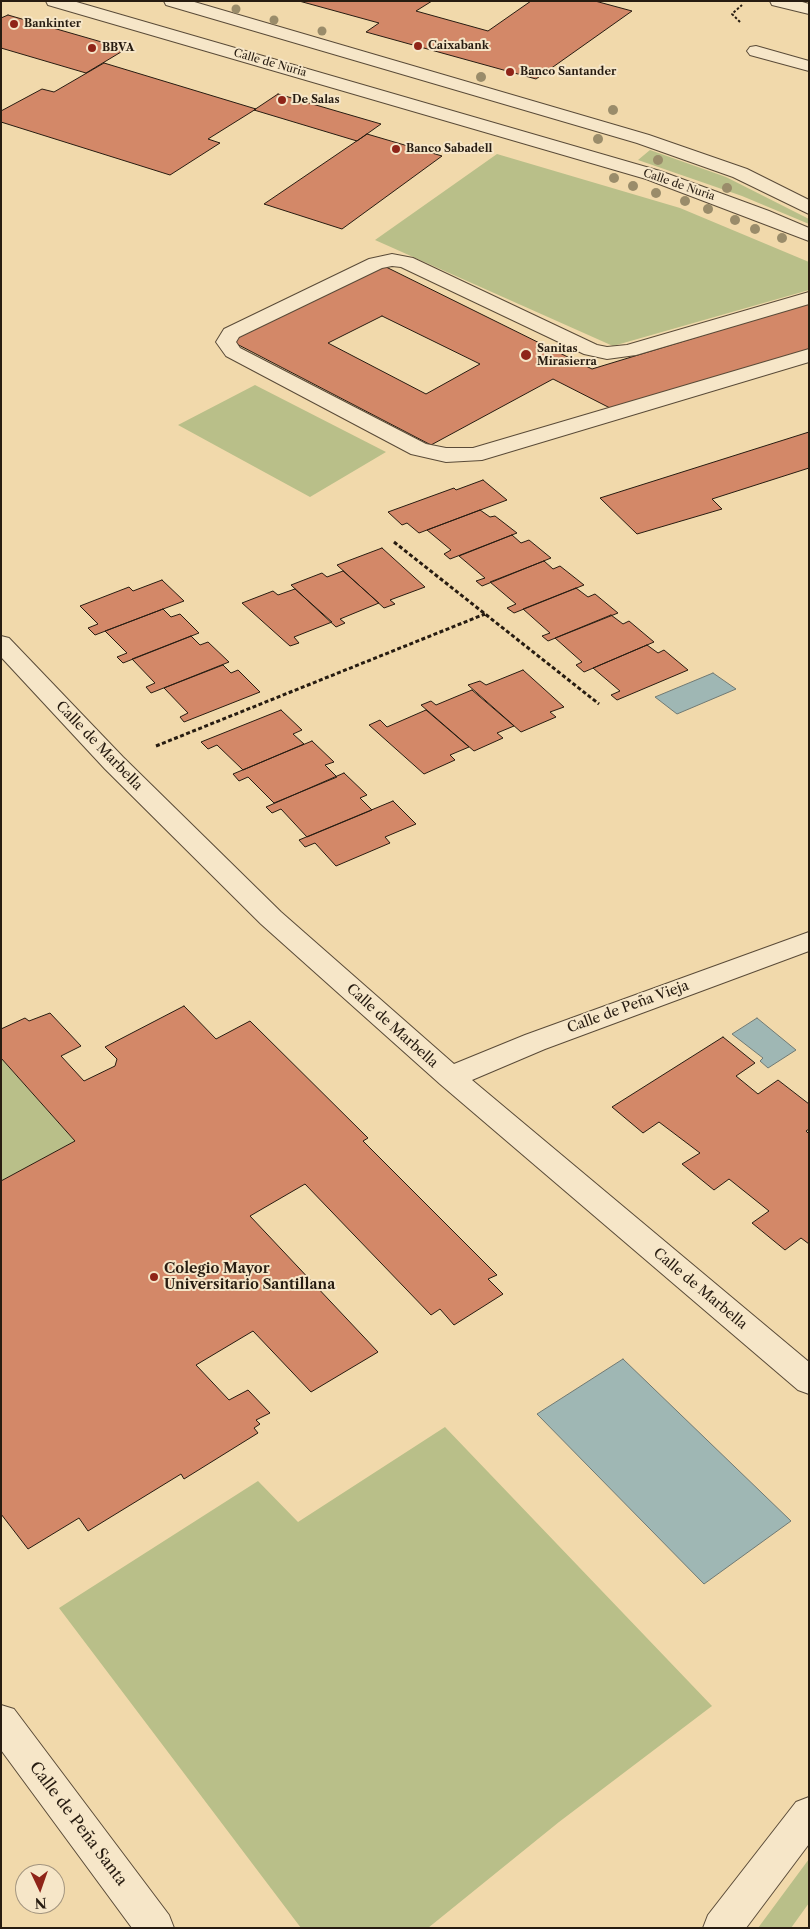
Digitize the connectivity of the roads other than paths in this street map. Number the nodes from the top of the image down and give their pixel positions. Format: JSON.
{"nodes":[{"id":1,"x":54,"y":1,"type":"edge"},
{"id":2,"x":172,"y":1,"type":"edge"},
{"id":3,"x":778,"y":1,"type":"edge"},
{"id":4,"x":809,"y":9,"type":"edge"},
{"id":5,"x":756,"y":51,"type":"dead end"},
{"id":6,"x":809,"y":66,"type":"edge"},
{"id":7,"x":512,"y":102,"type":"junction"},
{"id":8,"x":578,"y":120,"type":"junction"},
{"id":9,"x":487,"y":125,"type":"junction"},
{"id":10,"x":547,"y":143,"type":"junction"},
{"id":11,"x":808,"y":207,"type":"edge"},
{"id":12,"x":809,"y":235,"type":"edge"},
{"id":13,"x":809,"y":298,"type":"edge"},
{"id":14,"x":809,"y":355,"type":"edge"},
{"id":15,"x":1,"y":643,"type":"edge"},
{"id":16,"x":809,"y":941,"type":"edge"},
{"id":17,"x":450,"y":1078,"type":"junction"},
{"id":18,"x":809,"y":1381,"type":"edge"},
{"id":19,"x":1,"y":1721,"type":"edge"},
{"id":20,"x":809,"y":1814,"type":"edge"},
{"id":21,"x":155,"y":1928,"type":"edge"},
{"id":22,"x":722,"y":1928,"type":"edge"}],
"edges":[{"from":1,"to":9,"type":"street","name":"Calle de Nuria"},
{"from":2,"to":7,"type":"street"},
{"from":3,"to":4,"type":"street"},
{"from":5,"to":6,"type":"street"},
{"from":7,"to":8,"type":"street"},
{"from":7,"to":9,"type":"street"},
{"from":8,"to":10,"type":"street"},
{"from":8,"to":11,"type":"street"},
{"from":9,"to":10,"type":"street","name":"Calle de Nuria"},
{"from":10,"to":12,"type":"street","name":"Calle de Nuria"},
{"from":13,"to":14,"type":"street"},
{"from":15,"to":17,"type":"street","name":"Calle de Marbella"},
{"from":16,"to":17,"type":"street","name":"Calle de Peña Vieja"},
{"from":17,"to":18,"type":"street","name":"Calle de Marbella"},
{"from":19,"to":21,"type":"street","name":"Calle de Peña Santa"},
{"from":20,"to":22,"type":"street"}]}
